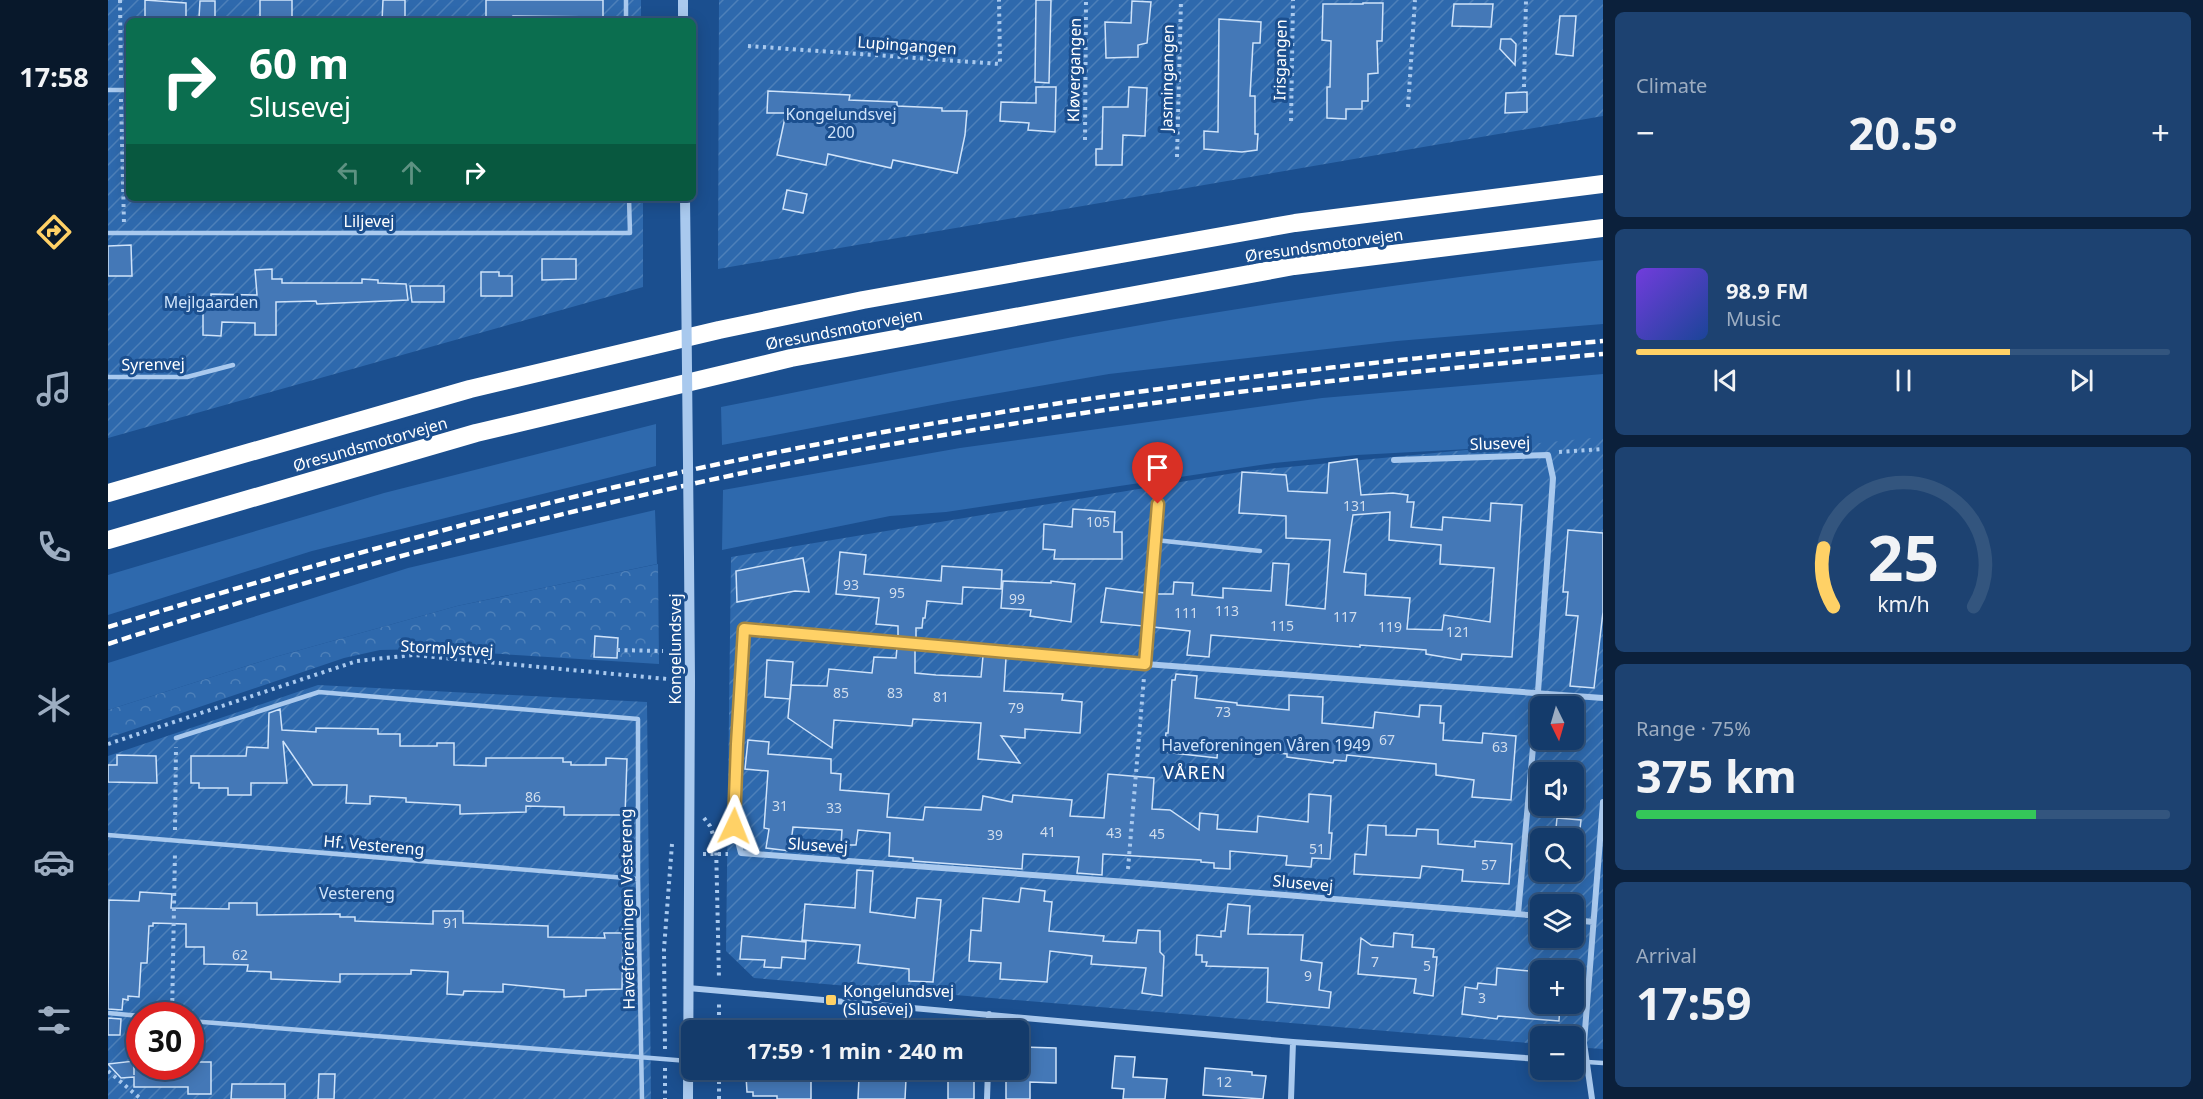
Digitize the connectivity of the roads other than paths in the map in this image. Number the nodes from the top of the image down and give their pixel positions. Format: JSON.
{"nodes":[{"id":1,"x":626,"y":0,"type":"edge"},
{"id":2,"x":683,"y":0,"type":"edge"},
{"id":3,"x":626,"y":18,"type":"edge"},
{"id":4,"x":683,"y":18,"type":"edge"},
{"id":5,"x":108,"y":90,"type":"edge"},
{"id":6,"x":126,"y":90,"type":"edge"},
{"id":7,"x":1603,"y":184,"type":"edge"},
{"id":8,"x":629,"y":201,"type":"edge"},
{"id":9,"x":685,"y":201,"type":"edge"},
{"id":10,"x":1603,"y":228,"type":"edge"},
{"id":11,"x":108,"y":233,"type":"edge"},
{"id":12,"x":233,"y":365,"type":"dead end"},
{"id":13,"x":108,"y":377,"type":"edge"},
{"id":14,"x":1394,"y":460,"type":"dead end"},
{"id":15,"x":1159,"y":485,"type":"dead end"},
{"id":16,"x":108,"y":493,"type":"edge"},
{"id":17,"x":108,"y":540,"type":"edge"},
{"id":18,"x":1155,"y":540,"type":"junction"},
{"id":19,"x":1260,"y":551,"type":"dead end"},
{"id":20,"x":1145,"y":664,"type":"junction"},
{"id":21,"x":1538,"y":692,"type":"junction"},
{"id":22,"x":1603,"y":698,"type":"edge"},
{"id":23,"x":176,"y":738,"type":"road end"},
{"id":24,"x":1603,"y":802,"type":"edge"},
{"id":25,"x":108,"y":835,"type":"edge"},
{"id":26,"x":638,"y":879,"type":"junction"},
{"id":27,"x":1518,"y":914,"type":"junction"},
{"id":28,"x":1530,"y":915,"type":"edge"},
{"id":29,"x":1584,"y":921,"type":"edge"},
{"id":30,"x":1593,"y":922,"type":"junction"},
{"id":31,"x":688,"y":987,"type":"junction"},
{"id":32,"x":108,"y":1013,"type":"edge"},
{"id":33,"x":989,"y":1014,"type":"junction"},
{"id":34,"x":126,"y":1015,"type":"edge"},
{"id":35,"x":688,"y":1020,"type":"edge"},
{"id":36,"x":989,"y":1020,"type":"edge"},
{"id":37,"x":204,"y":1022,"type":"edge"},
{"id":38,"x":1293,"y":1042,"type":"junction"},
{"id":39,"x":642,"y":1058,"type":"junction"},
{"id":40,"x":1530,"y":1058,"type":"edge"},
{"id":41,"x":681,"y":1061,"type":"edge"},
{"id":42,"x":1584,"y":1062,"type":"edge"},
{"id":43,"x":1587,"y":1062,"type":"junction"},
{"id":44,"x":1603,"y":1063,"type":"edge"},
{"id":45,"x":688,"y":1080,"type":"edge"},
{"id":46,"x":988,"y":1080,"type":"edge"},
{"id":47,"x":642,"y":1099,"type":"edge"},
{"id":48,"x":688,"y":1099,"type":"edge"},
{"id":49,"x":987,"y":1099,"type":"edge"},
{"id":50,"x":1291,"y":1099,"type":"edge"},
{"id":51,"x":1593,"y":1099,"type":"edge"}],
"edges":[{"from":1,"to":3,"type":"lane"},
{"from":2,"to":4,"type":"street"},
{"from":5,"to":6,"type":"lane"},
{"from":7,"to":16,"type":"highway","name":"Øresundsmotorvejen"},
{"from":8,"to":11,"type":"lane","name":"Liljevej"},
{"from":9,"to":31,"type":"street","name":"Kongelundsvej","bridge":true},
{"from":10,"to":17,"type":"highway","name":"Øresundsmotorvejen"},
{"from":12,"to":13,"type":"lane","name":"Syrenvej"},
{"from":14,"to":21,"type":"street","name":"Slusevej"},
{"from":15,"to":18,"type":"street"},
{"from":18,"to":19,"type":"lane"},
{"from":18,"to":20,"type":"street"},
{"from":20,"to":21,"type":"street"},
{"from":20,"to":27,"type":"street","name":"Slusevej"},
{"from":21,"to":22,"type":"street"},
{"from":21,"to":27,"type":"street","name":"Slusevej"},
{"from":23,"to":26,"type":"lane","name":"Haveforeningen Vestereng"},
{"from":24,"to":30,"type":"street"},
{"from":25,"to":26,"type":"lane","name":"Hf. Vestereng"},
{"from":26,"to":39,"type":"lane","name":"Haveforeningen Vestereng"},
{"from":27,"to":28,"type":"street","name":"Slusevej"},
{"from":29,"to":30,"type":"street"},
{"from":30,"to":43,"type":"street"},
{"from":31,"to":33,"type":"street"},
{"from":31,"to":35,"type":"street","name":"Kongelundsvej"},
{"from":32,"to":34,"type":"lane"},
{"from":33,"to":36,"type":"street"},
{"from":33,"to":38,"type":"street"},
{"from":37,"to":39,"type":"lane"},
{"from":38,"to":40,"type":"street"},
{"from":38,"to":50,"type":"street"},
{"from":39,"to":41,"type":"lane"},
{"from":39,"to":47,"type":"lane","name":"Haveforeningen Vestereng"},
{"from":42,"to":43,"type":"street"},
{"from":43,"to":44,"type":"lane"},
{"from":43,"to":51,"type":"street"},
{"from":45,"to":48,"type":"street","name":"Kongelundsvej"},
{"from":46,"to":49,"type":"street"}]}
